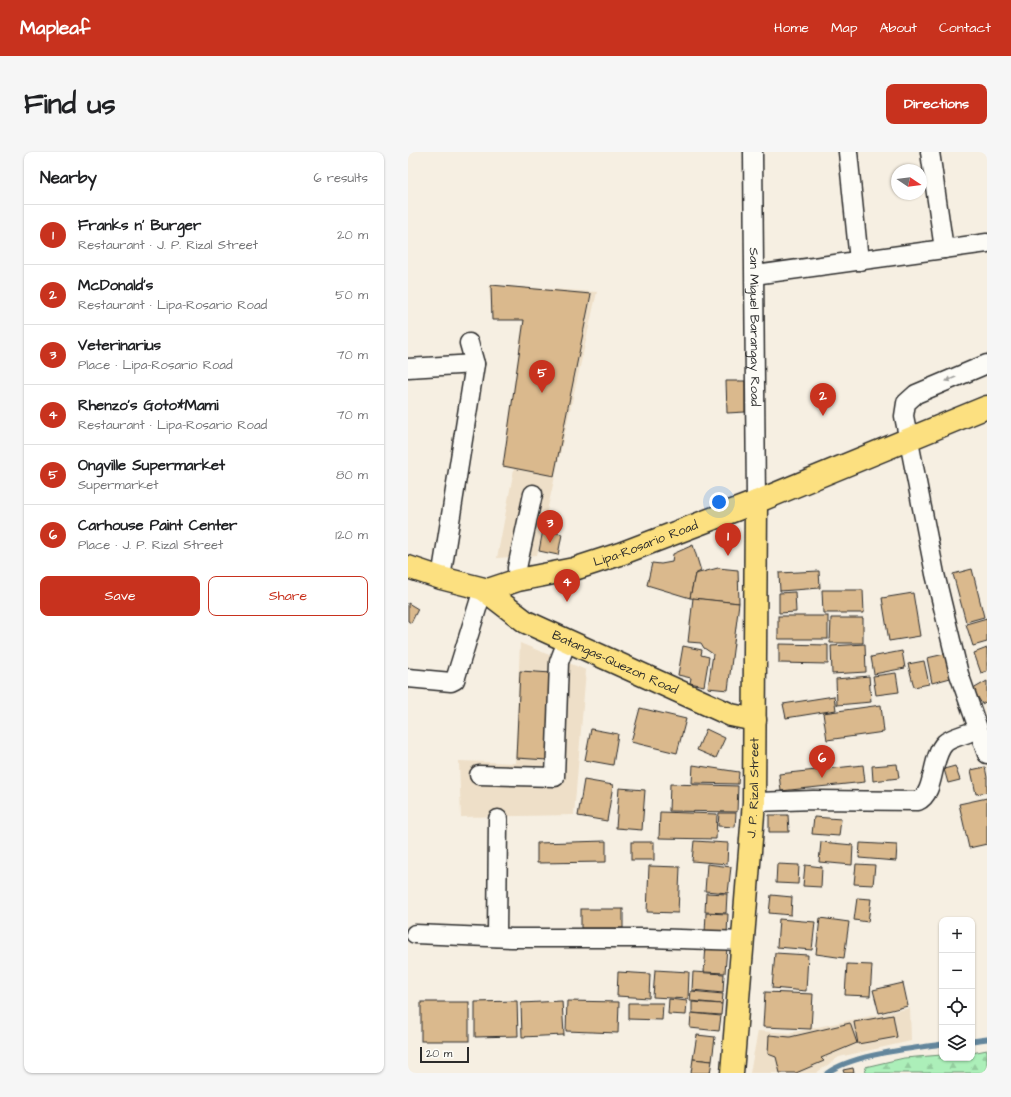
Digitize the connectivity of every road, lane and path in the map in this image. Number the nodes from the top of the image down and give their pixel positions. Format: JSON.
{"nodes":[{"id":1,"x":753,"y":152,"type":"edge"},
{"id":2,"x":848,"y":152,"type":"edge"},
{"id":3,"x":930,"y":152,"type":"edge"},
{"id":4,"x":987,"y":244,"type":"edge"},
{"id":5,"x":944,"y":249,"type":"junction"},
{"id":6,"x":859,"y":261,"type":"junction"},
{"id":7,"x":755,"y":275,"type":"junction"},
{"id":8,"x":469,"y":343,"type":"dead end"},
{"id":9,"x":475,"y":364,"type":"junction"},
{"id":10,"x":987,"y":364,"type":"edge"},
{"id":11,"x":408,"y":368,"type":"edge"},
{"id":12,"x":987,"y":407,"type":"edge"},
{"id":13,"x":910,"y":440,"type":"junction"},
{"id":14,"x":533,"y":494,"type":"dead end"},
{"id":15,"x":756,"y":502,"type":"junction"},
{"id":16,"x":408,"y":567,"type":"edge"},
{"id":17,"x":441,"y":578,"type":"junction"},
{"id":18,"x":518,"y":580,"type":"junction"},
{"id":19,"x":484,"y":589,"type":"junction"},
{"id":20,"x":567,"y":641,"type":"junction"},
{"id":21,"x":408,"y":678,"type":"edge"},
{"id":22,"x":755,"y":720,"type":"junction"},
{"id":23,"x":968,"y":733,"type":"dead end"},
{"id":24,"x":987,"y":754,"type":"edge"},
{"id":25,"x":479,"y":775,"type":"dead end"},
{"id":26,"x":754,"y":802,"type":"junction"},
{"id":27,"x":498,"y":819,"type":"dead end"},
{"id":28,"x":415,"y":934,"type":"dead end"},
{"id":29,"x":497,"y":937,"type":"junction"},
{"id":30,"x":744,"y":941,"type":"junction"},
{"id":31,"x":732,"y":1073,"type":"edge"}],
"edges":[{"from":1,"to":7,"type":"street","name":"San Miguel Barangay Road"},
{"from":2,"to":6,"type":"street"},
{"from":3,"to":5,"type":"street"},
{"from":4,"to":5,"type":"street"},
{"from":5,"to":6,"type":"street"},
{"from":6,"to":7,"type":"street"},
{"from":7,"to":15,"type":"street","name":"San Miguel Barangay Road"},
{"from":8,"to":9,"type":"street"},
{"from":9,"to":11,"type":"street"},
{"from":9,"to":17,"type":"street"},
{"from":10,"to":13,"type":"street","one_way":true},
{"from":12,"to":13,"type":"main road","name":"Lipa-Rosario Road"},
{"from":13,"to":15,"type":"main road","name":"Lipa-Rosario Road"},
{"from":13,"to":24,"type":"street"},
{"from":14,"to":18,"type":"street"},
{"from":15,"to":18,"type":"main road","name":"Lipa-Rosario Road"},
{"from":15,"to":22,"type":"main road","name":"J. P. Rizal Street"},
{"from":16,"to":17,"type":"main road","name":"Lipa-Rosario Road"},
{"from":17,"to":19,"type":"main road","name":"Lipa-Rosario Road"},
{"from":18,"to":19,"type":"main road","name":"Lipa-Rosario Road"},
{"from":19,"to":20,"type":"main road","name":"Batangas-Quezon Road"},
{"from":19,"to":21,"type":"street"},
{"from":20,"to":22,"type":"main road","name":"Batangas-Quezon Road"},
{"from":20,"to":25,"type":"street"},
{"from":22,"to":26,"type":"main road","name":"J. P. Rizal Street"},
{"from":23,"to":26,"type":"street"},
{"from":26,"to":30,"type":"main road","name":"J. P. Rizal Street"},
{"from":27,"to":29,"type":"street"},
{"from":28,"to":29,"type":"street"},
{"from":29,"to":30,"type":"street"},
{"from":30,"to":31,"type":"main road","name":"J. P. Rizal Street"}]}
